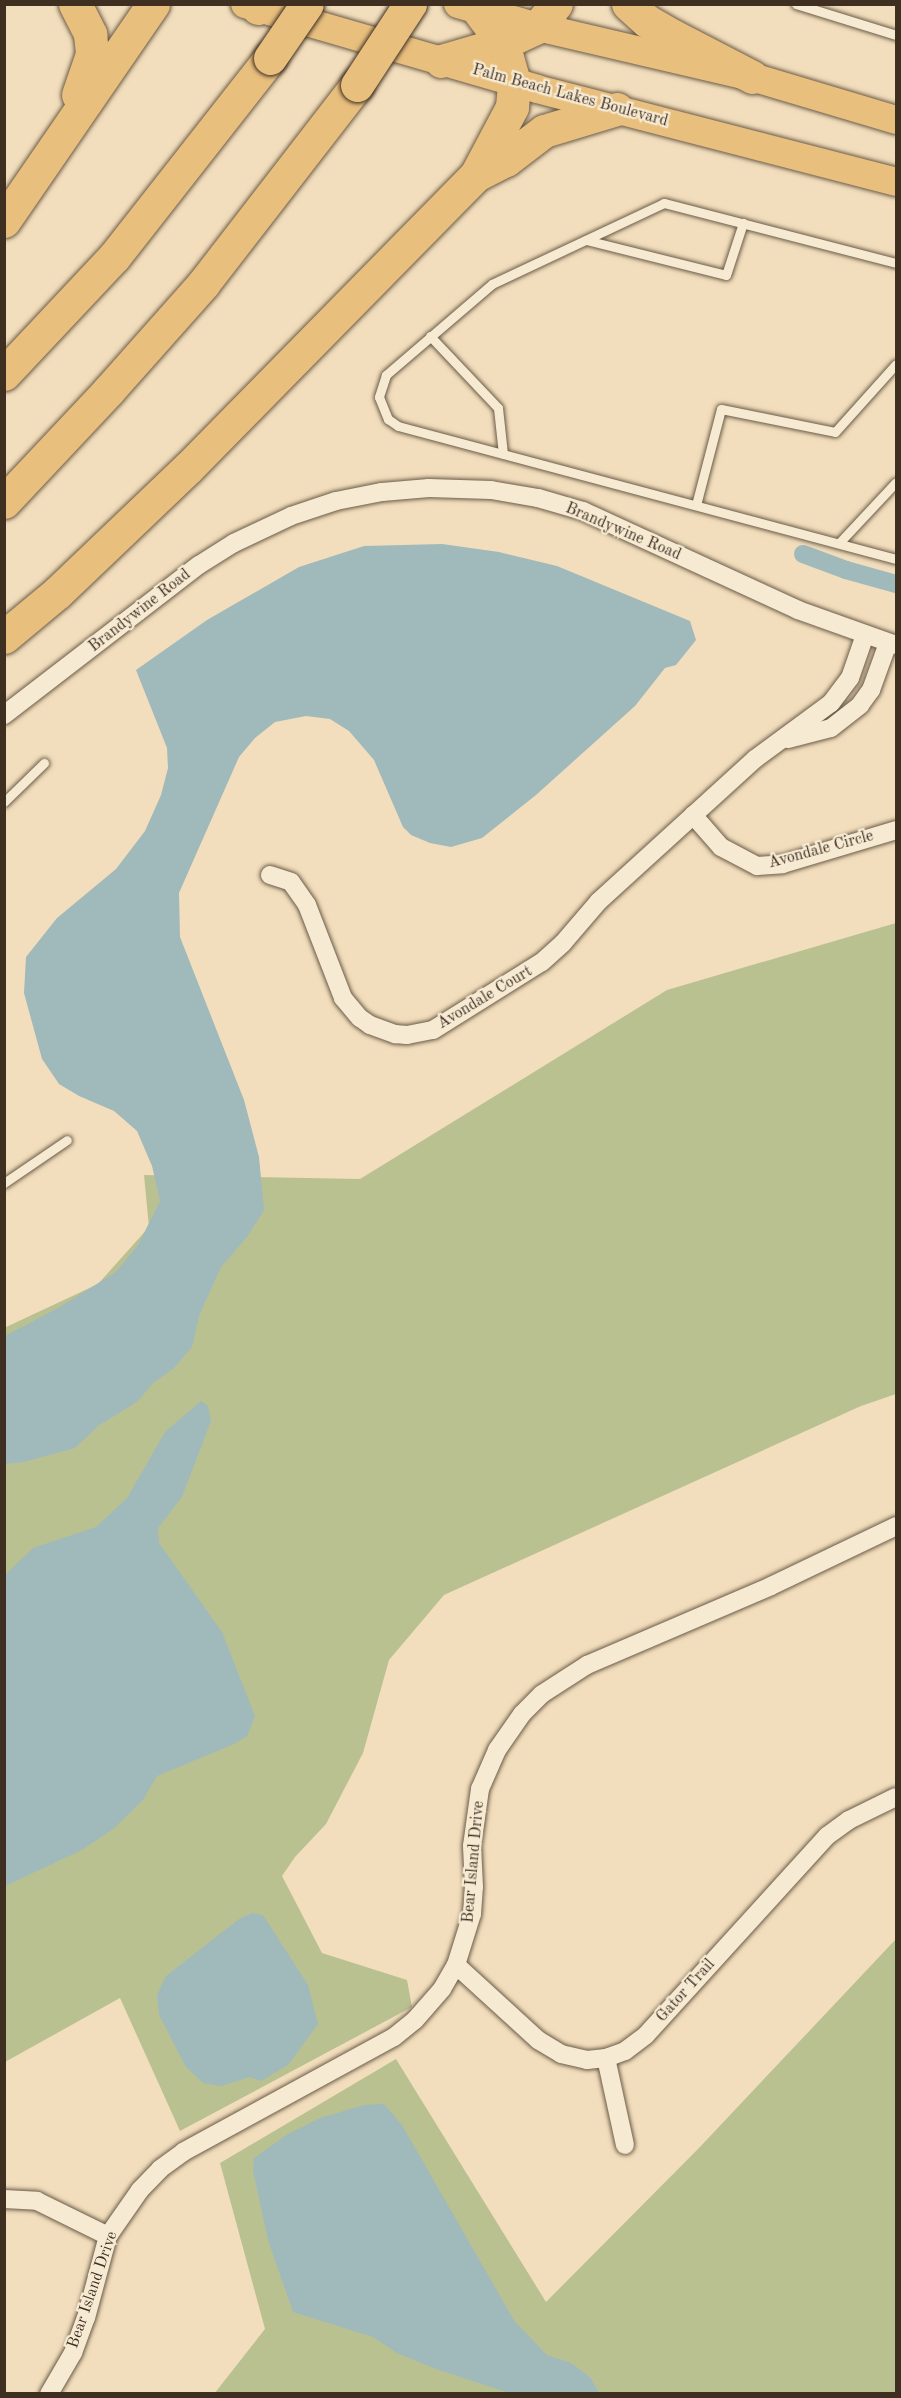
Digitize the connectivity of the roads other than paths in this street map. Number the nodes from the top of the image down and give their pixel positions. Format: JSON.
{"nodes":[{"id":1,"x":75,"y":4,"type":"edge"},
{"id":2,"x":153,"y":4,"type":"edge"},
{"id":3,"x":307,"y":4,"type":"edge"},
{"id":4,"x":410,"y":4,"type":"edge"},
{"id":5,"x":628,"y":4,"type":"edge"},
{"id":6,"x":796,"y":4,"type":"edge"},
{"id":7,"x":253,"y":6,"type":"edge"},
{"id":8,"x":469,"y":8,"type":"edge"},
{"id":9,"x":547,"y":16,"type":"edge"},
{"id":10,"x":897,"y":35,"type":"edge"},
{"id":11,"x":503,"y":43,"type":"junction"},
{"id":12,"x":441,"y":61,"type":"junction"},
{"id":13,"x":752,"y":77,"type":"junction"},
{"id":14,"x":514,"y":82,"type":"junction"},
{"id":15,"x":617,"y":110,"type":"junction"},
{"id":16,"x":897,"y":120,"type":"edge"},
{"id":17,"x":64,"y":134,"type":"junction"},
{"id":18,"x":897,"y":163,"type":"edge"},
{"id":19,"x":830,"y":165,"type":"junction"},
{"id":20,"x":476,"y":175,"type":"junction"},
{"id":21,"x":897,"y":182,"type":"edge"},
{"id":22,"x":4,"y":221,"type":"edge"},
{"id":23,"x":743,"y":223,"type":"junction"},
{"id":24,"x":586,"y":240,"type":"junction"},
{"id":25,"x":897,"y":263,"type":"edge"},
{"id":26,"x":430,"y":336,"type":"junction"},
{"id":27,"x":897,"y":364,"type":"edge"},
{"id":28,"x":4,"y":374,"type":"edge"},
{"id":29,"x":503,"y":454,"type":"junction"},
{"id":30,"x":897,"y":482,"type":"edge"},
{"id":31,"x":4,"y":502,"type":"edge"},
{"id":32,"x":696,"y":505,"type":"junction"},
{"id":33,"x":839,"y":543,"type":"junction"},
{"id":34,"x":897,"y":559,"type":"edge"},
{"id":35,"x":865,"y":635,"type":"junction"},
{"id":36,"x":4,"y":637,"type":"edge"},
{"id":37,"x":892,"y":644,"type":"edge"},
{"id":38,"x":4,"y":715,"type":"edge"},
{"id":39,"x":781,"y":741,"type":"junction"},
{"id":40,"x":44,"y":762,"type":"dead end"},
{"id":41,"x":4,"y":802,"type":"edge"},
{"id":42,"x":693,"y":815,"type":"junction"},
{"id":43,"x":897,"y":830,"type":"edge"},
{"id":44,"x":270,"y":875,"type":"dead end"},
{"id":45,"x":67,"y":1140,"type":"dead end"},
{"id":46,"x":4,"y":1184,"type":"edge"},
{"id":47,"x":897,"y":1526,"type":"edge"},
{"id":48,"x":897,"y":1797,"type":"edge"},
{"id":49,"x":456,"y":1965,"type":"junction"},
{"id":50,"x":606,"y":2058,"type":"junction"},
{"id":51,"x":625,"y":2145,"type":"dead end"},
{"id":52,"x":4,"y":2199,"type":"edge"},
{"id":53,"x":108,"y":2236,"type":"junction"},
{"id":54,"x":49,"y":2394,"type":"edge"}],
"edges":[{"from":1,"to":17,"type":"highway"},
{"from":2,"to":17,"type":"highway"},
{"from":3,"to":28,"type":"highway","bridge":true},
{"from":4,"to":31,"type":"highway","bridge":true},
{"from":5,"to":13,"type":"highway"},
{"from":6,"to":10,"type":"lane"},
{"from":7,"to":12,"type":"main road","name":"Palm Beach Lakes Boulevard"},
{"from":8,"to":9,"type":"main road"},
{"from":8,"to":11,"type":"highway"},
{"from":9,"to":11,"type":"highway"},
{"from":9,"to":13,"type":"main road"},
{"from":11,"to":12,"type":"highway"},
{"from":11,"to":14,"type":"highway"},
{"from":12,"to":14,"type":"main road","name":"Palm Beach Lakes Boulevard"},
{"from":13,"to":16,"type":"main road"},
{"from":14,"to":15,"type":"main road","name":"Palm Beach Lakes Boulevard"},
{"from":14,"to":20,"type":"highway"},
{"from":15,"to":19,"type":"main road","name":"Palm Beach Lakes Boulevard"},
{"from":15,"to":20,"type":"highway"},
{"from":17,"to":22,"type":"highway"},
{"from":18,"to":19,"type":"main road"},
{"from":19,"to":21,"type":"main road","name":"Palm Beach Lakes Boulevard"},
{"from":20,"to":36,"type":"highway"},
{"from":23,"to":24,"type":"lane"},
{"from":23,"to":24,"type":"lane"},
{"from":23,"to":25,"type":"lane"},
{"from":24,"to":26,"type":"lane"},
{"from":26,"to":29,"type":"lane"},
{"from":26,"to":29,"type":"lane"},
{"from":27,"to":32,"type":"lane"},
{"from":29,"to":32,"type":"lane"},
{"from":30,"to":33,"type":"lane"},
{"from":32,"to":33,"type":"lane"},
{"from":33,"to":34,"type":"lane"},
{"from":35,"to":37,"type":"street","name":"Brandywine Road"},
{"from":35,"to":38,"type":"street","name":"Brandywine Road"},
{"from":35,"to":39,"type":"street","name":"Avondale Court"},
{"from":37,"to":39,"type":"street"},
{"from":39,"to":42,"type":"street","name":"Avondale Court"},
{"from":40,"to":41,"type":"lane"},
{"from":42,"to":43,"type":"street","name":"Avondale Circle"},
{"from":42,"to":44,"type":"street","name":"Avondale Court"},
{"from":45,"to":46,"type":"lane"},
{"from":47,"to":49,"type":"street","name":"Bear Island Drive"},
{"from":48,"to":50,"type":"street","name":"Gator Trail"},
{"from":49,"to":50,"type":"street","name":"Gator Trail"},
{"from":49,"to":53,"type":"street","name":"Bear Island Drive"},
{"from":50,"to":51,"type":"street"},
{"from":52,"to":53,"type":"street"},
{"from":53,"to":54,"type":"street","name":"Bear Island Drive"}]}
